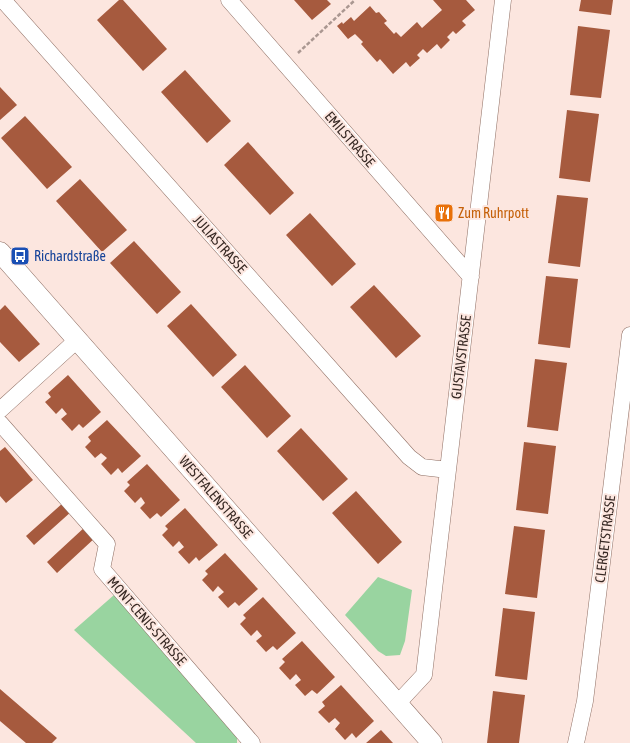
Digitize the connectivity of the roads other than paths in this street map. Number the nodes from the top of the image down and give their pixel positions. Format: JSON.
{"nodes":[{"id":1,"x":3,"y":0,"type":"edge"},
{"id":2,"x":229,"y":0,"type":"edge"},
{"id":3,"x":503,"y":0,"type":"edge"},
{"id":4,"x":0,"y":252,"type":"edge"},
{"id":5,"x":471,"y":277,"type":"junction"},
{"id":6,"x":630,"y":335,"type":"edge"},
{"id":7,"x":78,"y":340,"type":"junction"},
{"id":8,"x":0,"y":410,"type":"edge"},
{"id":9,"x":0,"y":423,"type":"edge"},
{"id":10,"x":448,"y":470,"type":"junction"},
{"id":11,"x":397,"y":704,"type":"junction"},
{"id":12,"x":252,"y":743,"type":"edge"},
{"id":13,"x":432,"y":743,"type":"edge"},
{"id":14,"x":576,"y":743,"type":"edge"}],
"edges":[{"from":1,"to":10,"type":"street","name":"JULIASTRASSE"},
{"from":2,"to":5,"type":"street","name":"EMILSTRASSE"},
{"from":3,"to":5,"type":"street","name":"GUSTAVSTRASSE"},
{"from":4,"to":7,"type":"street","name":"WESTFALENSTRASSE"},
{"from":5,"to":10,"type":"street","name":"GUSTAVSTRASSE"},
{"from":6,"to":14,"type":"street","name":"CLERGETSTRASSE"},
{"from":7,"to":8,"type":"street"},
{"from":7,"to":11,"type":"street","name":"WESTFALENSTRASSE"},
{"from":9,"to":12,"type":"street","name":"MONT-CENIS-STRASSE"},
{"from":10,"to":11,"type":"street","name":"GUSTAVSTRASSE"},
{"from":11,"to":13,"type":"street","name":"WESTFALENSTRASSE"}]}
